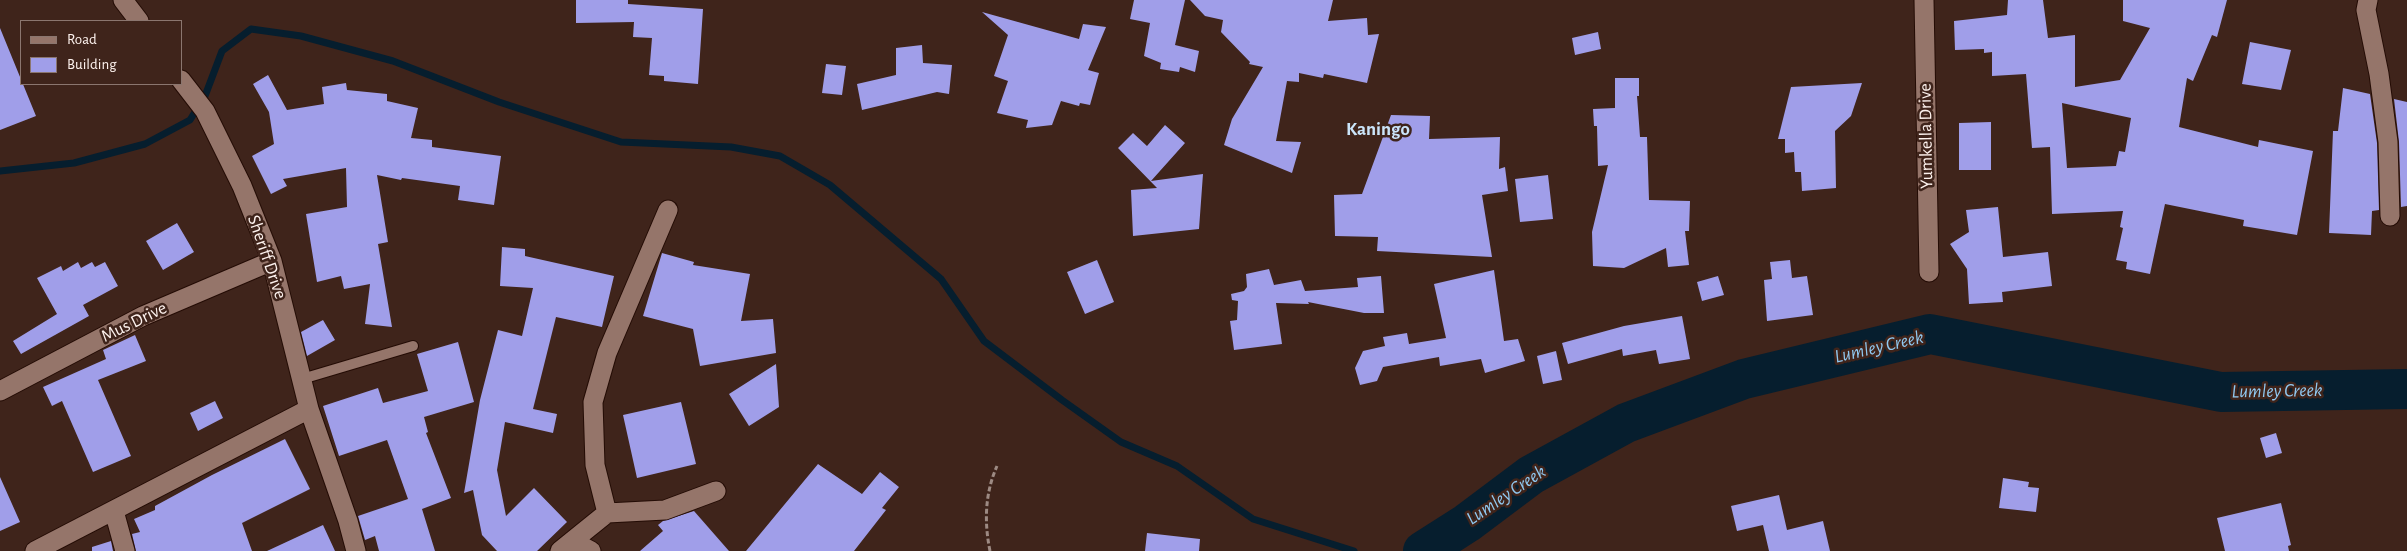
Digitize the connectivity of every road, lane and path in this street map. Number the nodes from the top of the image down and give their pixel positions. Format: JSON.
{"nodes":[{"id":1,"x":123,"y":0,"type":"edge"},
{"id":2,"x":1924,"y":0,"type":"edge"},
{"id":3,"x":2368,"y":0,"type":"edge"},
{"id":4,"x":137,"y":20,"type":"edge"},
{"id":5,"x":184,"y":84,"type":"edge"},
{"id":6,"x":668,"y":210,"type":"dead end"},
{"id":7,"x":2390,"y":216,"type":"dead end"},
{"id":8,"x":272,"y":260,"type":"junction"},
{"id":9,"x":1929,"y":272,"type":"dead end"},
{"id":10,"x":413,"y":346,"type":"dead end"},
{"id":11,"x":302,"y":379,"type":"junction"},
{"id":12,"x":0,"y":391,"type":"edge"},
{"id":13,"x":309,"y":409,"type":"junction"},
{"id":14,"x":997,"y":466,"type":"dead end"},
{"id":15,"x":716,"y":491,"type":"dead end"},
{"id":16,"x":114,"y":511,"type":"junction"},
{"id":17,"x":607,"y":513,"type":"junction"},
{"id":18,"x":566,"y":546,"type":"edge"},
{"id":19,"x":35,"y":551,"type":"edge"},
{"id":20,"x":124,"y":551,"type":"edge"},
{"id":21,"x":356,"y":551,"type":"edge"},
{"id":22,"x":591,"y":551,"type":"edge"},
{"id":23,"x":990,"y":551,"type":"edge"}],
"edges":[{"from":1,"to":4,"type":"street"},
{"from":2,"to":9,"type":"street","name":"Yumkella Drive"},
{"from":3,"to":7,"type":"street"},
{"from":5,"to":8,"type":"street","name":"Sheriff Drive"},
{"from":6,"to":17,"type":"street"},
{"from":8,"to":11,"type":"street","name":"Sheriff Drive"},
{"from":8,"to":12,"type":"street","name":"Mus Drive"},
{"from":10,"to":11,"type":"lane"},
{"from":11,"to":13,"type":"street","name":"Sheriff Drive"},
{"from":13,"to":16,"type":"street"},
{"from":13,"to":21,"type":"street","name":"Sheriff Drive"},
{"from":14,"to":23,"type":"path"},
{"from":15,"to":17,"type":"street"},
{"from":16,"to":19,"type":"street"},
{"from":16,"to":20,"type":"street"},
{"from":17,"to":18,"type":"street"},
{"from":18,"to":22,"type":"street"}]}
